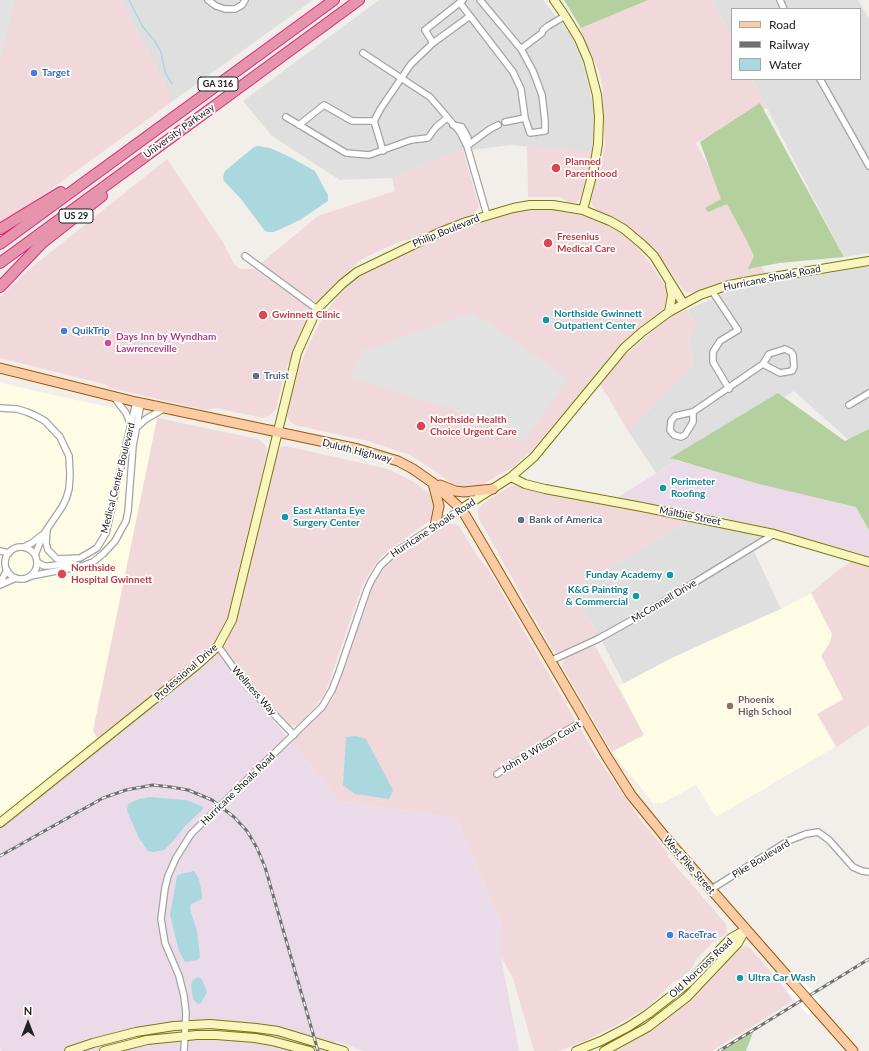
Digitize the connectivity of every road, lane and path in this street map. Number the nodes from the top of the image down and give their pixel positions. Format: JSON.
{"nodes":[{"id":1,"x":208,"y":0,"type":"edge"},
{"id":2,"x":245,"y":0,"type":"edge"},
{"id":3,"x":334,"y":0,"type":"edge"},
{"id":4,"x":359,"y":0,"type":"edge"},
{"id":5,"x":480,"y":0,"type":"edge"},
{"id":6,"x":554,"y":0,"type":"edge"},
{"id":7,"x":462,"y":1,"type":"edge"},
{"id":8,"x":470,"y":16,"type":"junction"},
{"id":9,"x":566,"y":17,"type":"junction"},
{"id":10,"x":433,"y":43,"type":"junction"},
{"id":11,"x":521,"y":49,"type":"junction"},
{"id":12,"x":363,"y":52,"type":"dead end"},
{"id":13,"x":401,"y":78,"type":"junction"},
{"id":14,"x":821,"y":80,"type":"edge"},
{"id":15,"x":286,"y":117,"type":"dead end"},
{"id":16,"x":448,"y":118,"type":"junction"},
{"id":17,"x":525,"y":118,"type":"junction"},
{"id":18,"x":374,"y":122,"type":"junction"},
{"id":19,"x":505,"y":122,"type":"dead end"},
{"id":20,"x":299,"y":125,"type":"junction"},
{"id":21,"x":498,"y":125,"type":"dead end"},
{"id":22,"x":466,"y":145,"type":"junction"},
{"id":23,"x":156,"y":149,"type":"junction"},
{"id":24,"x":383,"y":151,"type":"junction"},
{"id":25,"x":869,"y":166,"type":"edge"},
{"id":26,"x":103,"y":169,"type":"junction"},
{"id":27,"x":583,"y":210,"type":"junction"},
{"id":28,"x":487,"y":215,"type":"junction"},
{"id":29,"x":0,"y":229,"type":"edge"},
{"id":30,"x":0,"y":244,"type":"edge"},
{"id":31,"x":245,"y":256,"type":"dead end"},
{"id":32,"x":869,"y":261,"type":"edge"},
{"id":33,"x":0,"y":263,"type":"edge"},
{"id":34,"x":670,"y":280,"type":"junction"},
{"id":35,"x":0,"y":287,"type":"edge"},
{"id":36,"x":712,"y":291,"type":"junction"},
{"id":37,"x":683,"y":304,"type":"junction"},
{"id":38,"x":318,"y":309,"type":"junction"},
{"id":39,"x":669,"y":312,"type":"junction"},
{"id":40,"x":763,"y":364,"type":"junction"},
{"id":41,"x":3,"y":370,"type":"edge"},
{"id":42,"x":728,"y":388,"type":"junction"},
{"id":43,"x":869,"y":393,"type":"edge"},
{"id":44,"x":113,"y":396,"type":"junction"},
{"id":45,"x":138,"y":402,"type":"junction"},
{"id":46,"x":849,"y":405,"type":"dead end"},
{"id":47,"x":0,"y":408,"type":"edge"},
{"id":48,"x":165,"y":408,"type":"junction"},
{"id":49,"x":693,"y":412,"type":"junction"},
{"id":50,"x":133,"y":428,"type":"junction"},
{"id":51,"x":278,"y":432,"type":"junction"},
{"id":52,"x":511,"y":477,"type":"junction"},
{"id":53,"x":433,"y":483,"type":"junction"},
{"id":54,"x":493,"y":489,"type":"junction"},
{"id":55,"x":461,"y":509,"type":"junction"},
{"id":56,"x":435,"y":526,"type":"junction"},
{"id":57,"x":47,"y":529,"type":"junction"},
{"id":58,"x":774,"y":534,"type":"junction"},
{"id":59,"x":43,"y":535,"type":"junction"},
{"id":60,"x":24,"y":548,"type":"junction"},
{"id":61,"x":0,"y":551,"type":"edge"},
{"id":62,"x":9,"y":553,"type":"junction"},
{"id":63,"x":34,"y":555,"type":"junction"},
{"id":64,"x":0,"y":558,"type":"edge"},
{"id":65,"x":80,"y":558,"type":"junction"},
{"id":66,"x":5,"y":562,"type":"junction"},
{"id":67,"x":37,"y":562,"type":"junction"},
{"id":68,"x":869,"y":562,"type":"edge"},
{"id":69,"x":7,"y":570,"type":"junction"},
{"id":70,"x":31,"y":576,"type":"junction"},
{"id":71,"x":16,"y":578,"type":"junction"},
{"id":72,"x":0,"y":584,"type":"edge"},
{"id":73,"x":218,"y":646,"type":"junction"},
{"id":74,"x":550,"y":661,"type":"junction"},
{"id":75,"x":585,"y":720,"type":"junction"},
{"id":76,"x":294,"y":735,"type":"junction"},
{"id":77,"x":497,"y":774,"type":"dead end"},
{"id":78,"x":0,"y":823,"type":"edge"},
{"id":79,"x":869,"y":872,"type":"edge"},
{"id":80,"x":710,"y":890,"type":"junction"},
{"id":81,"x":745,"y":930,"type":"junction"},
{"id":82,"x":186,"y":1025,"type":"junction"},
{"id":83,"x":186,"y":1036,"type":"junction"},
{"id":84,"x":69,"y":1051,"type":"edge"},
{"id":85,"x":104,"y":1051,"type":"edge"},
{"id":86,"x":184,"y":1051,"type":"edge"},
{"id":87,"x":310,"y":1051,"type":"edge"},
{"id":88,"x":344,"y":1051,"type":"edge"},
{"id":89,"x":576,"y":1051,"type":"edge"},
{"id":90,"x":604,"y":1051,"type":"edge"},
{"id":91,"x":853,"y":1051,"type":"edge"}],
"edges":[{"from":1,"to":2,"type":"street"},
{"from":3,"to":26,"type":"highway","name":"University Parkway","number":"GA 316"},
{"from":4,"to":23,"type":"highway","name":"University Parkway","number":"GA 316"},
{"from":5,"to":11,"type":"street"},
{"from":6,"to":9,"type":"street"},
{"from":7,"to":8,"type":"street"},
{"from":7,"to":10,"type":"street"},
{"from":8,"to":10,"type":"street"},
{"from":8,"to":17,"type":"street"},
{"from":9,"to":11,"type":"street"},
{"from":9,"to":27,"type":"street"},
{"from":10,"to":13,"type":"street"},
{"from":11,"to":17,"type":"street"},
{"from":12,"to":13,"type":"street"},
{"from":13,"to":16,"type":"street"},
{"from":13,"to":18,"type":"street"},
{"from":14,"to":25,"type":"street"},
{"from":15,"to":20,"type":"street"},
{"from":16,"to":22,"type":"street"},
{"from":16,"to":24,"type":"street"},
{"from":17,"to":19,"type":"street"},
{"from":18,"to":20,"type":"street"},
{"from":18,"to":24,"type":"street"},
{"from":20,"to":24,"type":"street"},
{"from":21,"to":22,"type":"street"},
{"from":22,"to":28,"type":"street"},
{"from":23,"to":33,"type":"highway","name":"University Parkway","number":"GA 316"},
{"from":23,"to":35,"type":"highway","number":"US 29"},
{"from":26,"to":29,"type":"highway","number":"US 29"},
{"from":26,"to":30,"type":"highway","name":"University Parkway","number":"GA 316"},
{"from":27,"to":28,"type":"street","name":"Philip Boulevard"},
{"from":27,"to":34,"type":"street","name":"Philip Boulevard"},
{"from":28,"to":38,"type":"street","name":"Philip Boulevard"},
{"from":31,"to":38,"type":"street"},
{"from":32,"to":36,"type":"street","name":"Hurricane Shoals Road"},
{"from":34,"to":37,"type":"street","name":"Philip Boulevard"},
{"from":34,"to":39,"type":"street"},
{"from":36,"to":37,"type":"street","name":"Hurricane Shoals Road"},
{"from":36,"to":42,"type":"street"},
{"from":37,"to":39,"type":"street","name":"Hurricane Shoals Road"},
{"from":38,"to":51,"type":"street","name":"Philip Boulevard"},
{"from":39,"to":52,"type":"street","name":"Hurricane Shoals Road"},
{"from":40,"to":40,"type":"street"},
{"from":40,"to":42,"type":"street"},
{"from":41,"to":44,"type":"main road","name":"Duluth Highway"},
{"from":42,"to":49,"type":"street"},
{"from":43,"to":46,"type":"street"},
{"from":44,"to":45,"type":"main road","name":"Duluth Highway"},
{"from":44,"to":50,"type":"street"},
{"from":45,"to":48,"type":"main road","name":"Duluth Highway"},
{"from":45,"to":50,"type":"street","name":"Medical Center Boulevard"},
{"from":47,"to":57,"type":"street"},
{"from":48,"to":50,"type":"street","name":"Medical Center Boulevard"},
{"from":48,"to":51,"type":"main road","name":"Duluth Highway"},
{"from":49,"to":49,"type":"street"},
{"from":50,"to":65,"type":"street","name":"Medical Center Boulevard"},
{"from":50,"to":70,"type":"street","name":"Medical Center Boulevard"},
{"from":51,"to":53,"type":"main road","name":"Duluth Highway"},
{"from":51,"to":73,"type":"street","name":"Professional Drive"},
{"from":52,"to":54,"type":"street","name":"Hurricane Shoals Road"},
{"from":52,"to":58,"type":"street","name":"Maltbie Street"},
{"from":53,"to":54,"type":"main road"},
{"from":53,"to":55,"type":"main road","name":"Duluth Highway"},
{"from":53,"to":56,"type":"main road"},
{"from":54,"to":55,"type":"street","name":"Hurricane Shoals Road"},
{"from":55,"to":56,"type":"street","name":"Hurricane Shoals Road"},
{"from":55,"to":74,"type":"main road","name":"Duluth Highway"},
{"from":56,"to":76,"type":"street","name":"Hurricane Shoals Road"},
{"from":57,"to":59,"type":"street"},
{"from":57,"to":65,"type":"street","name":"Medical Center Boulevard"},
{"from":58,"to":68,"type":"street","name":"Maltbie Street"},
{"from":58,"to":74,"type":"street","name":"McConnell Drive"},
{"from":59,"to":60,"type":"street"},
{"from":59,"to":63,"type":"street"},
{"from":60,"to":62,"type":"street"},
{"from":60,"to":63,"type":"street"},
{"from":61,"to":62,"type":"street"},
{"from":62,"to":66,"type":"street"},
{"from":63,"to":67,"type":"street"},
{"from":64,"to":66,"type":"street"},
{"from":65,"to":67,"type":"street"},
{"from":66,"to":69,"type":"street"},
{"from":67,"to":70,"type":"street"},
{"from":69,"to":71,"type":"street"},
{"from":69,"to":72,"type":"street"},
{"from":70,"to":71,"type":"street"},
{"from":71,"to":72,"type":"street"},
{"from":73,"to":76,"type":"street","name":"Wellness Way"},
{"from":73,"to":78,"type":"street","name":"Professional Drive"},
{"from":74,"to":75,"type":"main road","name":"West Pike Street"},
{"from":75,"to":77,"type":"street","name":"John B Wilson Court"},
{"from":75,"to":80,"type":"main road","name":"West Pike Street"},
{"from":76,"to":82,"type":"street","name":"Hurricane Shoals Road"},
{"from":79,"to":80,"type":"street","name":"Pike Boulevard"},
{"from":80,"to":81,"type":"main road","name":"West Pike Street"},
{"from":81,"to":89,"type":"street","name":"Old Norcross Road"},
{"from":81,"to":90,"type":"street","name":"Old Norcross Road"},
{"from":81,"to":91,"type":"main road","name":"West Pike Street","bridge":true},
{"from":82,"to":83,"type":"street","name":"Hurricane Shoals Road"},
{"from":82,"to":84,"type":"street"},
{"from":82,"to":88,"type":"street"},
{"from":83,"to":85,"type":"street"},
{"from":83,"to":86,"type":"street","name":"Hurricane Shoals Road"},
{"from":83,"to":87,"type":"street"}]}
